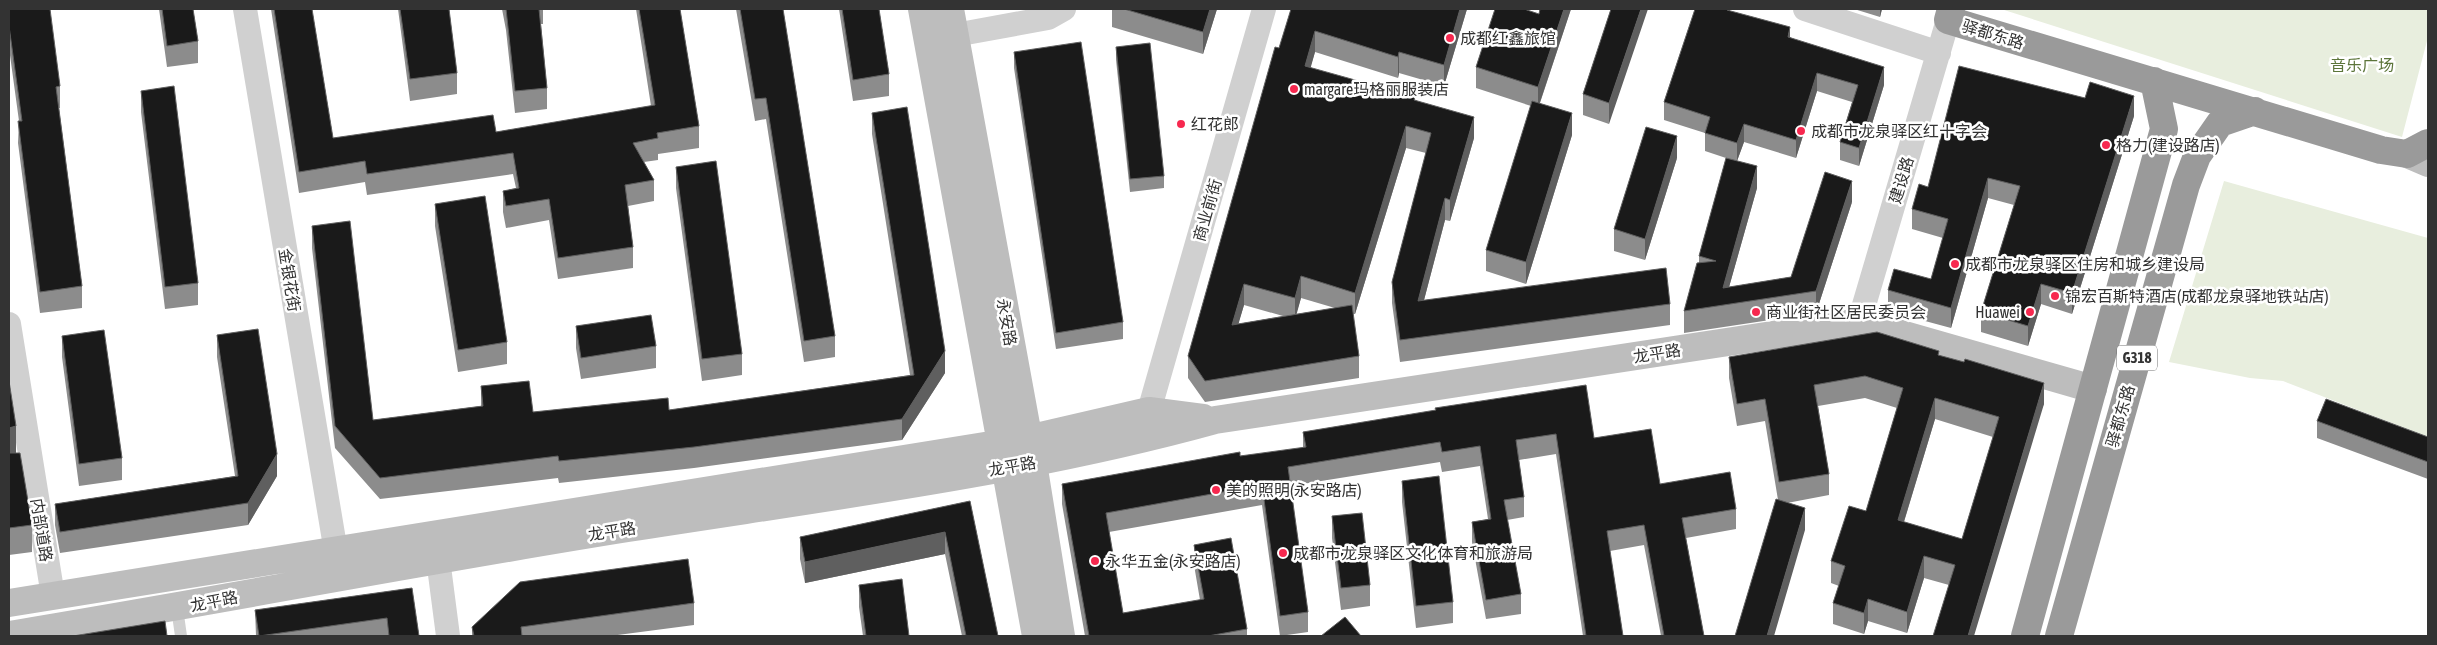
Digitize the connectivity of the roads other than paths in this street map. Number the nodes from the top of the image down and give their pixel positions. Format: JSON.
{"nodes":[{"id":1,"x":245,"y":9,"type":"edge"},
{"id":2,"x":922,"y":9,"type":"edge"},
{"id":3,"x":1064,"y":9,"type":"edge"},
{"id":4,"x":1264,"y":9,"type":"edge"},
{"id":5,"x":1805,"y":9,"type":"edge"},
{"id":6,"x":1950,"y":15,"type":"edge"},
{"id":7,"x":953,"y":22,"type":"edge"},
{"id":8,"x":1939,"y":52,"type":"junction"},
{"id":9,"x":2154,"y":82,"type":"junction"},
{"id":10,"x":2255,"y":112,"type":"junction"},
{"id":11,"x":2421,"y":153,"type":"edge"},
{"id":12,"x":1859,"y":322,"type":"junction"},
{"id":13,"x":9,"y":324,"type":"edge"},
{"id":14,"x":2094,"y":389,"type":"junction"},
{"id":15,"x":1149,"y":411,"type":"junction"},
{"id":16,"x":1215,"y":420,"type":"junction"},
{"id":17,"x":1030,"y":451,"type":"junction"},
{"id":18,"x":1003,"y":456,"type":"junction"},
{"id":19,"x":32,"y":465,"type":"junction"},
{"id":20,"x":9,"y":468,"type":"edge"},
{"id":21,"x":336,"y":552,"type":"junction"},
{"id":22,"x":438,"y":558,"type":"junction"},
{"id":23,"x":53,"y":596,"type":"junction"},
{"id":24,"x":9,"y":603,"type":"edge"},
{"id":25,"x":177,"y":608,"type":"junction"},
{"id":26,"x":9,"y":635,"type":"edge"},
{"id":27,"x":181,"y":636,"type":"edge"},
{"id":28,"x":448,"y":636,"type":"edge"},
{"id":29,"x":1036,"y":636,"type":"edge"},
{"id":30,"x":1060,"y":636,"type":"edge"},
{"id":31,"x":2025,"y":636,"type":"edge"},
{"id":32,"x":2059,"y":636,"type":"edge"}],
"edges":[{"from":1,"to":21,"type":"street","name":"金银花街"},
{"from":2,"to":18,"type":"street"},
{"from":3,"to":7,"type":"street"},
{"from":4,"to":15,"type":"street","name":"商业前街"},
{"from":5,"to":8,"type":"street"},
{"from":6,"to":8,"type":"street","name":"建设路"},
{"from":6,"to":9,"type":"highway","name":"驿都东路"},
{"from":7,"to":17,"type":"street","name":"永安路"},
{"from":8,"to":12,"type":"street","name":"建设路"},
{"from":9,"to":10,"type":"highway","name":"驿都东路"},
{"from":9,"to":14,"type":"highway","name":"驿都东路","number":"G318"},
{"from":10,"to":11,"type":"highway","name":"驿都东路"},
{"from":10,"to":32,"type":"highway","name":"驿都东路","number":"G318"},
{"from":12,"to":14,"type":"street","name":"龙平路"},
{"from":12,"to":16,"type":"street","name":"龙平路"},
{"from":13,"to":19,"type":"street","name":"内部道路"},
{"from":14,"to":31,"type":"highway","name":"驿都东路","number":"G318"},
{"from":15,"to":16,"type":"street","name":"龙平路"},
{"from":15,"to":17,"type":"street","name":"龙平路"},
{"from":16,"to":17,"type":"street","name":"龙平路"},
{"from":17,"to":18,"type":"street","name":"龙平路"},
{"from":17,"to":30,"type":"street","name":"永安路"},
{"from":18,"to":21,"type":"street","name":"龙平路"},
{"from":18,"to":22,"type":"street","name":"龙平路"},
{"from":18,"to":29,"type":"street"},
{"from":19,"to":20,"type":"street"},
{"from":19,"to":23,"type":"street","name":"内部道路"},
{"from":21,"to":23,"type":"street","name":"龙平路"},
{"from":22,"to":25,"type":"street","name":"龙平路"},
{"from":22,"to":28,"type":"street"},
{"from":23,"to":24,"type":"street","name":"龙平路"},
{"from":25,"to":26,"type":"street","name":"龙平路"},
{"from":25,"to":27,"type":"lane"}]}
